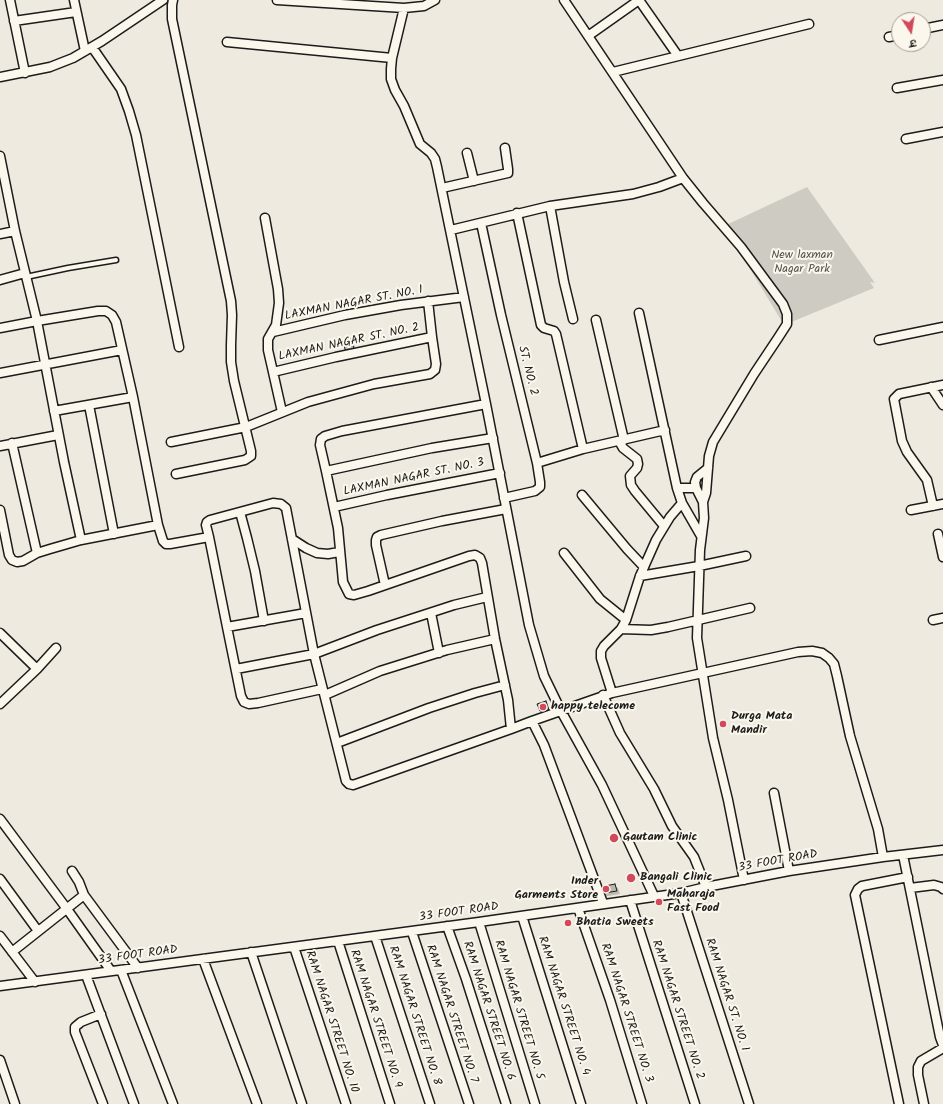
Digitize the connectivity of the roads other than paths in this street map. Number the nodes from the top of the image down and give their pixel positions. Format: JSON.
{"nodes":[{"id":1,"x":10,"y":0,"type":"edge"},
{"id":2,"x":74,"y":0,"type":"edge"},
{"id":3,"x":163,"y":0,"type":"edge"},
{"id":4,"x":174,"y":0,"type":"edge"},
{"id":5,"x":277,"y":0,"type":"edge"},
{"id":6,"x":435,"y":0,"type":"edge"},
{"id":7,"x":564,"y":0,"type":"edge"},
{"id":8,"x":639,"y":0,"type":"edge"},
{"id":9,"x":404,"y":8,"type":"junction"},
{"id":10,"x":76,"y":12,"type":"junction"},
{"id":11,"x":14,"y":21,"type":"junction"},
{"id":12,"x":809,"y":24,"type":"dead end"},
{"id":13,"x":943,"y":24,"type":"edge"},
{"id":14,"x":931,"y":27,"type":"edge"},
{"id":15,"x":588,"y":36,"type":"junction"},
{"id":16,"x":227,"y":42,"type":"dead end"},
{"id":17,"x":88,"y":49,"type":"junction"},
{"id":18,"x":678,"y":56,"type":"junction"},
{"id":19,"x":392,"y":58,"type":"junction"},
{"id":20,"x":613,"y":72,"type":"junction"},
{"id":21,"x":25,"y":73,"type":"junction"},
{"id":22,"x":0,"y":77,"type":"edge"},
{"id":23,"x":943,"y":80,"type":"edge"},
{"id":24,"x":897,"y":88,"type":"dead end"},
{"id":25,"x":943,"y":132,"type":"edge"},
{"id":26,"x":906,"y":139,"type":"dead end"},
{"id":27,"x":505,"y":148,"type":"dead end"},
{"id":28,"x":467,"y":153,"type":"dead end"},
{"id":29,"x":0,"y":156,"type":"edge"},
{"id":30,"x":683,"y":178,"type":"junction"},
{"id":31,"x":474,"y":181,"type":"junction"},
{"id":32,"x":3,"y":184,"type":"edge"},
{"id":33,"x":442,"y":188,"type":"junction"},
{"id":34,"x":550,"y":206,"type":"junction"},
{"id":35,"x":517,"y":213,"type":"junction"},
{"id":36,"x":265,"y":218,"type":"dead end"},
{"id":37,"x":481,"y":223,"type":"junction"},
{"id":38,"x":451,"y":230,"type":"junction"},
{"id":39,"x":15,"y":231,"type":"junction"},
{"id":40,"x":0,"y":234,"type":"edge"},
{"id":41,"x":116,"y":260,"type":"dead end"},
{"id":42,"x":25,"y":275,"type":"junction"},
{"id":43,"x":0,"y":280,"type":"edge"},
{"id":44,"x":464,"y":297,"type":"junction"},
{"id":45,"x":428,"y":301,"type":"junction"},
{"id":46,"x":639,"y":313,"type":"dead end"},
{"id":47,"x":573,"y":319,"type":"dead end"},
{"id":48,"x":37,"y":320,"type":"junction"},
{"id":49,"x":596,"y":320,"type":"dead end"},
{"id":50,"x":943,"y":327,"type":"edge"},
{"id":51,"x":0,"y":328,"type":"edge"},
{"id":52,"x":273,"y":332,"type":"junction"},
{"id":53,"x":432,"y":337,"type":"junction"},
{"id":54,"x":879,"y":340,"type":"dead end"},
{"id":55,"x":179,"y":347,"type":"dead end"},
{"id":56,"x":122,"y":350,"type":"junction"},
{"id":57,"x":46,"y":365,"type":"junction"},
{"id":58,"x":273,"y":372,"type":"junction"},
{"id":59,"x":0,"y":373,"type":"edge"},
{"id":60,"x":943,"y":385,"type":"edge"},
{"id":61,"x":931,"y":387,"type":"junction"},
{"id":62,"x":133,"y":397,"type":"junction"},
{"id":63,"x":486,"y":404,"type":"junction"},
{"id":64,"x":89,"y":405,"type":"junction"},
{"id":65,"x":943,"y":405,"type":"edge"},
{"id":66,"x":54,"y":411,"type":"junction"},
{"id":67,"x":282,"y":412,"type":"junction"},
{"id":68,"x":246,"y":427,"type":"junction"},
{"id":69,"x":665,"y":430,"type":"junction"},
{"id":70,"x":58,"y":435,"type":"junction"},
{"id":71,"x":492,"y":438,"type":"junction"},
{"id":72,"x":621,"y":441,"type":"junction"},
{"id":73,"x":171,"y":442,"type":"dead end"},
{"id":74,"x":12,"y":443,"type":"junction"},
{"id":75,"x":0,"y":446,"type":"edge"},
{"id":76,"x":583,"y":449,"type":"junction"},
{"id":77,"x":537,"y":463,"type":"junction"},
{"id":78,"x":708,"y":468,"type":"junction"},
{"id":79,"x":326,"y":471,"type":"junction"},
{"id":80,"x":500,"y":473,"type":"junction"},
{"id":81,"x":176,"y":474,"type":"dead end"},
{"id":82,"x":677,"y":488,"type":"junction"},
{"id":83,"x":696,"y":488,"type":"junction"},
{"id":84,"x":582,"y":495,"type":"dead end"},
{"id":85,"x":504,"y":498,"type":"junction"},
{"id":86,"x":703,"y":502,"type":"junction"},
{"id":87,"x":682,"y":503,"type":"junction"},
{"id":88,"x":943,"y":504,"type":"edge"},
{"id":89,"x":933,"y":506,"type":"junction"},
{"id":90,"x":334,"y":507,"type":"junction"},
{"id":91,"x":506,"y":509,"type":"junction"},
{"id":92,"x":0,"y":510,"type":"edge"},
{"id":93,"x":911,"y":510,"type":"dead end"},
{"id":94,"x":240,"y":512,"type":"junction"},
{"id":95,"x":158,"y":525,"type":"junction"},
{"id":96,"x":664,"y":526,"type":"junction"},
{"id":97,"x":114,"y":534,"type":"junction"},
{"id":98,"x":938,"y":534,"type":"dead end"},
{"id":99,"x":701,"y":536,"type":"junction"},
{"id":100,"x":209,"y":537,"type":"junction"},
{"id":101,"x":292,"y":539,"type":"junction"},
{"id":102,"x":81,"y":540,"type":"junction"},
{"id":103,"x":339,"y":552,"type":"junction"},
{"id":104,"x":37,"y":553,"type":"junction"},
{"id":105,"x":564,"y":553,"type":"dead end"},
{"id":106,"x":746,"y":556,"type":"dead end"},
{"id":107,"x":943,"y":557,"type":"edge"},
{"id":108,"x":699,"y":566,"type":"junction"},
{"id":109,"x":644,"y":567,"type":"junction"},
{"id":110,"x":640,"y":576,"type":"junction"},
{"id":111,"x":385,"y":585,"type":"junction"},
{"id":112,"x":487,"y":597,"type":"junction"},
{"id":113,"x":750,"y":608,"type":"dead end"},
{"id":114,"x":306,"y":613,"type":"junction"},
{"id":115,"x":431,"y":613,"type":"junction"},
{"id":116,"x":943,"y":618,"type":"edge"},
{"id":117,"x":626,"y":620,"type":"junction"},
{"id":118,"x":697,"y":620,"type":"junction"},
{"id":119,"x":933,"y":620,"type":"dead end"},
{"id":120,"x":264,"y":621,"type":"junction"},
{"id":121,"x":227,"y":627,"type":"junction"},
{"id":122,"x":622,"y":629,"type":"junction"},
{"id":123,"x":0,"y":633,"type":"edge"},
{"id":124,"x":495,"y":639,"type":"junction"},
{"id":125,"x":56,"y":648,"type":"dead end"},
{"id":126,"x":439,"y":653,"type":"junction"},
{"id":127,"x":314,"y":654,"type":"junction"},
{"id":128,"x":37,"y":669,"type":"junction"},
{"id":129,"x":236,"y":669,"type":"junction"},
{"id":130,"x":702,"y":673,"type":"junction"},
{"id":131,"x":505,"y":685,"type":"junction"},
{"id":132,"x":324,"y":692,"type":"junction"},
{"id":133,"x":612,"y":693,"type":"junction"},
{"id":134,"x":603,"y":695,"type":"junction"},
{"id":135,"x":0,"y":704,"type":"edge"},
{"id":136,"x":560,"y":711,"type":"junction"},
{"id":137,"x":532,"y":720,"type":"junction"},
{"id":138,"x":511,"y":729,"type":"junction"},
{"id":139,"x":337,"y":743,"type":"junction"},
{"id":140,"x":774,"y":794,"type":"dead end"},
{"id":141,"x":0,"y":819,"type":"edge"},
{"id":142,"x":943,"y":850,"type":"edge"},
{"id":143,"x":903,"y":854,"type":"junction"},
{"id":144,"x":883,"y":857,"type":"junction"},
{"id":145,"x":72,"y":871,"type":"dead end"},
{"id":146,"x":790,"y":871,"type":"junction"},
{"id":147,"x":908,"y":876,"type":"junction"},
{"id":148,"x":0,"y":879,"type":"edge"},
{"id":149,"x":744,"y":880,"type":"junction"},
{"id":150,"x":706,"y":887,"type":"junction"},
{"id":151,"x":910,"y":888,"type":"junction"},
{"id":152,"x":943,"y":889,"type":"edge"},
{"id":153,"x":681,"y":893,"type":"junction"},
{"id":154,"x":84,"y":895,"type":"junction"},
{"id":155,"x":654,"y":896,"type":"junction"},
{"id":156,"x":630,"y":900,"type":"junction"},
{"id":157,"x":603,"y":904,"type":"junction"},
{"id":158,"x":578,"y":908,"type":"junction"},
{"id":159,"x":67,"y":909,"type":"junction"},
{"id":160,"x":522,"y":916,"type":"junction"},
{"id":161,"x":479,"y":922,"type":"junction"},
{"id":162,"x":447,"y":926,"type":"junction"},
{"id":163,"x":38,"y":931,"type":"junction"},
{"id":164,"x":412,"y":932,"type":"junction"},
{"id":165,"x":0,"y":936,"type":"edge"},
{"id":166,"x":375,"y":936,"type":"junction"},
{"id":167,"x":338,"y":941,"type":"junction"},
{"id":168,"x":294,"y":947,"type":"junction"},
{"id":169,"x":12,"y":952,"type":"junction"},
{"id":170,"x":251,"y":952,"type":"junction"},
{"id":171,"x":203,"y":959,"type":"junction"},
{"id":172,"x":138,"y":968,"type":"junction"},
{"id":173,"x":121,"y":970,"type":"junction"},
{"id":174,"x":111,"y":972,"type":"junction"},
{"id":175,"x":86,"y":975,"type":"junction"},
{"id":176,"x":35,"y":982,"type":"junction"},
{"id":177,"x":0,"y":986,"type":"edge"},
{"id":178,"x":102,"y":1014,"type":"junction"},
{"id":179,"x":943,"y":1047,"type":"edge"},
{"id":180,"x":0,"y":1060,"type":"edge"},
{"id":181,"x":15,"y":1104,"type":"edge"},
{"id":182,"x":103,"y":1104,"type":"edge"},
{"id":183,"x":134,"y":1104,"type":"edge"},
{"id":184,"x":173,"y":1104,"type":"edge"},
{"id":185,"x":257,"y":1104,"type":"edge"},
{"id":186,"x":302,"y":1104,"type":"edge"},
{"id":187,"x":346,"y":1104,"type":"edge"},
{"id":188,"x":390,"y":1104,"type":"edge"},
{"id":189,"x":430,"y":1104,"type":"edge"},
{"id":190,"x":469,"y":1104,"type":"edge"},
{"id":191,"x":506,"y":1104,"type":"edge"},
{"id":192,"x":535,"y":1104,"type":"edge"},
{"id":193,"x":581,"y":1104,"type":"edge"},
{"id":194,"x":642,"y":1104,"type":"edge"},
{"id":195,"x":695,"y":1104,"type":"edge"},
{"id":196,"x":749,"y":1104,"type":"edge"},
{"id":197,"x":899,"y":1104,"type":"edge"},
{"id":198,"x":924,"y":1104,"type":"edge"}],
"edges":[{"from":1,"to":11,"type":"street"},
{"from":2,"to":10,"type":"street"},
{"from":3,"to":17,"type":"street"},
{"from":4,"to":68,"type":"street"},
{"from":5,"to":9,"type":"street"},
{"from":6,"to":9,"type":"street"},
{"from":7,"to":15,"type":"street"},
{"from":8,"to":15,"type":"street"},
{"from":8,"to":18,"type":"street"},
{"from":9,"to":19,"type":"street"},
{"from":10,"to":11,"type":"street"},
{"from":10,"to":17,"type":"street"},
{"from":11,"to":21,"type":"street"},
{"from":12,"to":18,"type":"street"},
{"from":13,"to":14,"type":"street"},
{"from":15,"to":20,"type":"street"},
{"from":16,"to":19,"type":"street"},
{"from":17,"to":21,"type":"street"},
{"from":17,"to":55,"type":"street"},
{"from":18,"to":20,"type":"street"},
{"from":19,"to":33,"type":"street"},
{"from":20,"to":30,"type":"street"},
{"from":21,"to":22,"type":"street"},
{"from":23,"to":24,"type":"street"},
{"from":25,"to":26,"type":"street"},
{"from":27,"to":31,"type":"street"},
{"from":28,"to":31,"type":"street"},
{"from":29,"to":32,"type":"street"},
{"from":30,"to":34,"type":"street"},
{"from":30,"to":78,"type":"street"},
{"from":31,"to":33,"type":"street"},
{"from":32,"to":39,"type":"street"},
{"from":33,"to":38,"type":"street"},
{"from":34,"to":35,"type":"street"},
{"from":34,"to":47,"type":"street"},
{"from":35,"to":37,"type":"street"},
{"from":35,"to":76,"type":"street"},
{"from":36,"to":52,"type":"street","name":"LAXMAN NAGAR ST. NO. 2"},
{"from":37,"to":38,"type":"street"},
{"from":37,"to":77,"type":"street","name":"ST. NO. 2"},
{"from":38,"to":44,"type":"street"},
{"from":39,"to":40,"type":"street"},
{"from":39,"to":42,"type":"street"},
{"from":41,"to":42,"type":"lane"},
{"from":42,"to":43,"type":"street"},
{"from":42,"to":48,"type":"street"},
{"from":44,"to":45,"type":"street","name":"LAXMAN NAGAR ST. NO. 1"},
{"from":44,"to":63,"type":"street"},
{"from":45,"to":52,"type":"street","name":"LAXMAN NAGAR ST. NO. 1"},
{"from":45,"to":53,"type":"street","name":"LAXMAN NAGAR ST. NO. 2"},
{"from":46,"to":69,"type":"street"},
{"from":48,"to":51,"type":"street"},
{"from":48,"to":56,"type":"street"},
{"from":48,"to":57,"type":"street"},
{"from":49,"to":72,"type":"street"},
{"from":50,"to":54,"type":"street"},
{"from":52,"to":58,"type":"street","name":"LAXMAN NAGAR ST. NO. 2"},
{"from":53,"to":58,"type":"street","name":"LAXMAN NAGAR ST. NO. 2"},
{"from":53,"to":67,"type":"street"},
{"from":56,"to":57,"type":"street"},
{"from":56,"to":62,"type":"street"},
{"from":57,"to":59,"type":"street"},
{"from":57,"to":66,"type":"street"},
{"from":58,"to":67,"type":"street"},
{"from":60,"to":61,"type":"street"},
{"from":61,"to":65,"type":"street"},
{"from":61,"to":89,"type":"street"},
{"from":62,"to":64,"type":"street"},
{"from":62,"to":95,"type":"street"},
{"from":63,"to":71,"type":"street"},
{"from":63,"to":79,"type":"street"},
{"from":64,"to":66,"type":"street"},
{"from":64,"to":97,"type":"street"},
{"from":66,"to":70,"type":"street"},
{"from":67,"to":68,"type":"street"},
{"from":68,"to":73,"type":"street"},
{"from":68,"to":81,"type":"street"},
{"from":69,"to":72,"type":"street"},
{"from":69,"to":82,"type":"street"},
{"from":70,"to":74,"type":"street"},
{"from":70,"to":102,"type":"street"},
{"from":71,"to":79,"type":"street"},
{"from":71,"to":80,"type":"street"},
{"from":72,"to":76,"type":"street"},
{"from":72,"to":96,"type":"street"},
{"from":74,"to":75,"type":"street"},
{"from":74,"to":104,"type":"street"},
{"from":76,"to":77,"type":"street"},
{"from":77,"to":85,"type":"street","name":"ST. NO. 2"},
{"from":78,"to":83,"type":"street"},
{"from":78,"to":86,"type":"street"},
{"from":79,"to":90,"type":"street"},
{"from":80,"to":85,"type":"street"},
{"from":80,"to":90,"type":"street","name":"LAXMAN NAGAR ST. NO. 3"},
{"from":82,"to":83,"type":"street"},
{"from":82,"to":87,"type":"street"},
{"from":83,"to":86,"type":"street"},
{"from":84,"to":109,"type":"street"},
{"from":85,"to":91,"type":"street"},
{"from":86,"to":99,"type":"street"},
{"from":87,"to":96,"type":"street"},
{"from":87,"to":99,"type":"street"},
{"from":88,"to":89,"type":"street"},
{"from":89,"to":93,"type":"street"},
{"from":90,"to":103,"type":"street"},
{"from":91,"to":111,"type":"street"},
{"from":91,"to":136,"type":"street"},
{"from":92,"to":104,"type":"street"},
{"from":94,"to":100,"type":"street"},
{"from":94,"to":101,"type":"street"},
{"from":94,"to":120,"type":"street"},
{"from":95,"to":97,"type":"street"},
{"from":95,"to":100,"type":"street"},
{"from":96,"to":109,"type":"street"},
{"from":97,"to":102,"type":"street"},
{"from":98,"to":107,"type":"street"},
{"from":99,"to":108,"type":"street"},
{"from":100,"to":121,"type":"street"},
{"from":101,"to":103,"type":"street"},
{"from":101,"to":114,"type":"street"},
{"from":102,"to":104,"type":"street"},
{"from":103,"to":111,"type":"street"},
{"from":105,"to":117,"type":"street"},
{"from":106,"to":108,"type":"street"},
{"from":108,"to":110,"type":"street"},
{"from":108,"to":118,"type":"street"},
{"from":109,"to":110,"type":"street"},
{"from":110,"to":117,"type":"street"},
{"from":111,"to":112,"type":"street"},
{"from":112,"to":115,"type":"street"},
{"from":112,"to":124,"type":"street"},
{"from":113,"to":118,"type":"street"},
{"from":114,"to":120,"type":"street"},
{"from":114,"to":127,"type":"street"},
{"from":115,"to":126,"type":"street"},
{"from":115,"to":127,"type":"street"},
{"from":116,"to":119,"type":"street"},
{"from":117,"to":122,"type":"street"},
{"from":118,"to":122,"type":"street"},
{"from":118,"to":130,"type":"street"},
{"from":120,"to":121,"type":"street"},
{"from":121,"to":129,"type":"street"},
{"from":122,"to":133,"type":"street"},
{"from":123,"to":128,"type":"street"},
{"from":124,"to":126,"type":"street"},
{"from":124,"to":131,"type":"street"},
{"from":125,"to":128,"type":"street"},
{"from":126,"to":132,"type":"street"},
{"from":127,"to":129,"type":"street"},
{"from":127,"to":132,"type":"street"},
{"from":128,"to":135,"type":"street"},
{"from":129,"to":132,"type":"street"},
{"from":130,"to":133,"type":"street"},
{"from":130,"to":144,"type":"street"},
{"from":130,"to":149,"type":"street"},
{"from":131,"to":138,"type":"street"},
{"from":131,"to":139,"type":"street"},
{"from":132,"to":139,"type":"street"},
{"from":133,"to":134,"type":"street"},
{"from":134,"to":136,"type":"street"},
{"from":134,"to":150,"type":"street"},
{"from":136,"to":137,"type":"street"},
{"from":136,"to":155,"type":"street"},
{"from":137,"to":138,"type":"street"},
{"from":137,"to":157,"type":"street"},
{"from":138,"to":139,"type":"street"},
{"from":140,"to":146,"type":"street"},
{"from":141,"to":159,"type":"street"},
{"from":142,"to":143,"type":"street","name":"33 FOOT ROAD"},
{"from":143,"to":144,"type":"street","name":"33 FOOT ROAD"},
{"from":143,"to":147,"type":"street"},
{"from":144,"to":146,"type":"street","name":"33 FOOT ROAD"},
{"from":145,"to":154,"type":"street"},
{"from":146,"to":149,"type":"street","name":"33 FOOT ROAD"},
{"from":147,"to":151,"type":"street"},
{"from":147,"to":197,"type":"street"},
{"from":148,"to":163,"type":"street"},
{"from":149,"to":150,"type":"street","name":"33 FOOT ROAD"},
{"from":150,"to":153,"type":"street","name":"33 FOOT ROAD"},
{"from":151,"to":152,"type":"street"},
{"from":151,"to":179,"type":"street"},
{"from":153,"to":155,"type":"street","name":"33 FOOT ROAD"},
{"from":153,"to":196,"type":"street","name":"RAM NAGAR ST. NO. 1"},
{"from":154,"to":159,"type":"street"},
{"from":154,"to":172,"type":"street"},
{"from":155,"to":156,"type":"street","name":"33 FOOT ROAD"},
{"from":156,"to":157,"type":"street","name":"33 FOOT ROAD"},
{"from":156,"to":195,"type":"street","name":"RAM NAGAR STREET NO. 2"},
{"from":157,"to":158,"type":"street","name":"33 FOOT ROAD"},
{"from":158,"to":160,"type":"street","name":"33 FOOT ROAD"},
{"from":158,"to":194,"type":"street","name":"RAM NAGAR STREET NO. 3"},
{"from":159,"to":163,"type":"street"},
{"from":159,"to":174,"type":"street"},
{"from":160,"to":161,"type":"street","name":"33 FOOT ROAD"},
{"from":160,"to":193,"type":"street","name":"RAM NAGAR STREET NO. 4"},
{"from":161,"to":162,"type":"street","name":"33 FOOT ROAD"},
{"from":161,"to":192,"type":"street","name":"RAM NAGAR STREET NO. 5"},
{"from":162,"to":164,"type":"street","name":"33 FOOT ROAD"},
{"from":162,"to":191,"type":"street","name":"RAM NAGAR STREET NO. 6"},
{"from":163,"to":169,"type":"street"},
{"from":164,"to":166,"type":"street","name":"33 FOOT ROAD"},
{"from":164,"to":190,"type":"street","name":"RAM NAGAR STREET NO. 7"},
{"from":165,"to":169,"type":"street"},
{"from":166,"to":167,"type":"street","name":"33 FOOT ROAD"},
{"from":166,"to":189,"type":"street","name":"RAM NAGAR STREET NO. 8"},
{"from":167,"to":168,"type":"street","name":"33 FOOT ROAD"},
{"from":167,"to":188,"type":"street","name":"RAM NAGAR STREET NO. 9"},
{"from":168,"to":170,"type":"street","name":"33 FOOT ROAD"},
{"from":168,"to":187,"type":"street","name":"RAM NAGAR STREET NO. 10"},
{"from":169,"to":176,"type":"street"},
{"from":170,"to":171,"type":"street","name":"33 FOOT ROAD"},
{"from":170,"to":186,"type":"street"},
{"from":171,"to":172,"type":"street","name":"33 FOOT ROAD"},
{"from":171,"to":185,"type":"street"},
{"from":172,"to":173,"type":"street","name":"33 FOOT ROAD"},
{"from":173,"to":174,"type":"street","name":"33 FOOT ROAD"},
{"from":173,"to":184,"type":"street"},
{"from":174,"to":175,"type":"street","name":"33 FOOT ROAD"},
{"from":175,"to":176,"type":"street","name":"33 FOOT ROAD"},
{"from":175,"to":178,"type":"street"},
{"from":176,"to":177,"type":"street","name":"33 FOOT ROAD"},
{"from":178,"to":182,"type":"street"},
{"from":178,"to":183,"type":"street"},
{"from":179,"to":198,"type":"street"},
{"from":180,"to":181,"type":"street"}]}
